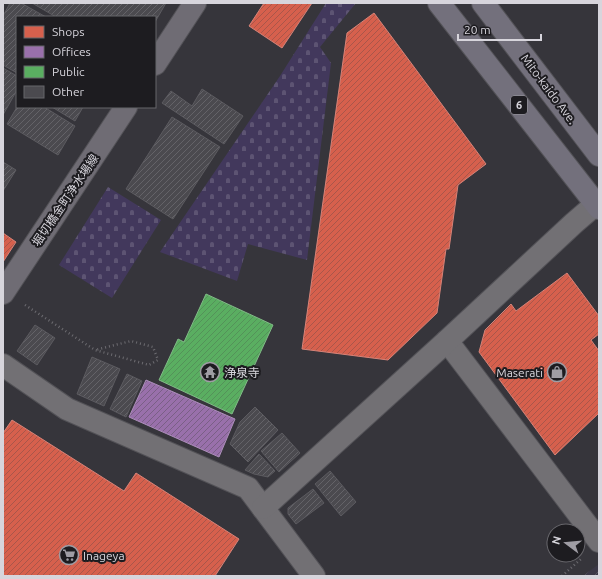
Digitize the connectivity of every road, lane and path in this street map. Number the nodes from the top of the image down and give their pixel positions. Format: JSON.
{"nodes":[{"id":1,"x":195,"y":3,"type":"edge"},
{"id":2,"x":439,"y":3,"type":"edge"},
{"id":3,"x":483,"y":3,"type":"edge"},
{"id":4,"x":156,"y":62,"type":"edge"},
{"id":5,"x":125,"y":108,"type":"edge"},
{"id":6,"x":599,"y":155,"type":"edge"},
{"id":7,"x":598,"y":206,"type":"edge"},
{"id":8,"x":3,"y":292,"type":"edge"},
{"id":9,"x":447,"y":341,"type":"junction"},
{"id":10,"x":95,"y":350,"type":"junction"},
{"id":11,"x":3,"y":365,"type":"edge"},
{"id":12,"x":263,"y":508,"type":"junction"},
{"id":13,"x":599,"y":541,"type":"edge"},
{"id":14,"x":314,"y":576,"type":"edge"}],
"edges":[{"from":1,"to":4,"type":"street"},
{"from":2,"to":7,"type":"highway","number":"6"},
{"from":3,"to":6,"type":"highway","name":"Mito-kaido Ave."},
{"from":5,"to":8,"type":"street","name":"堀切橋金町浄水場線"},
{"from":7,"to":9,"type":"street"},
{"from":8,"to":10,"type":"path"},
{"from":9,"to":12,"type":"street"},
{"from":9,"to":13,"type":"street"},
{"from":10,"to":10,"type":"path"},
{"from":11,"to":12,"type":"street"},
{"from":12,"to":14,"type":"street"}]}
